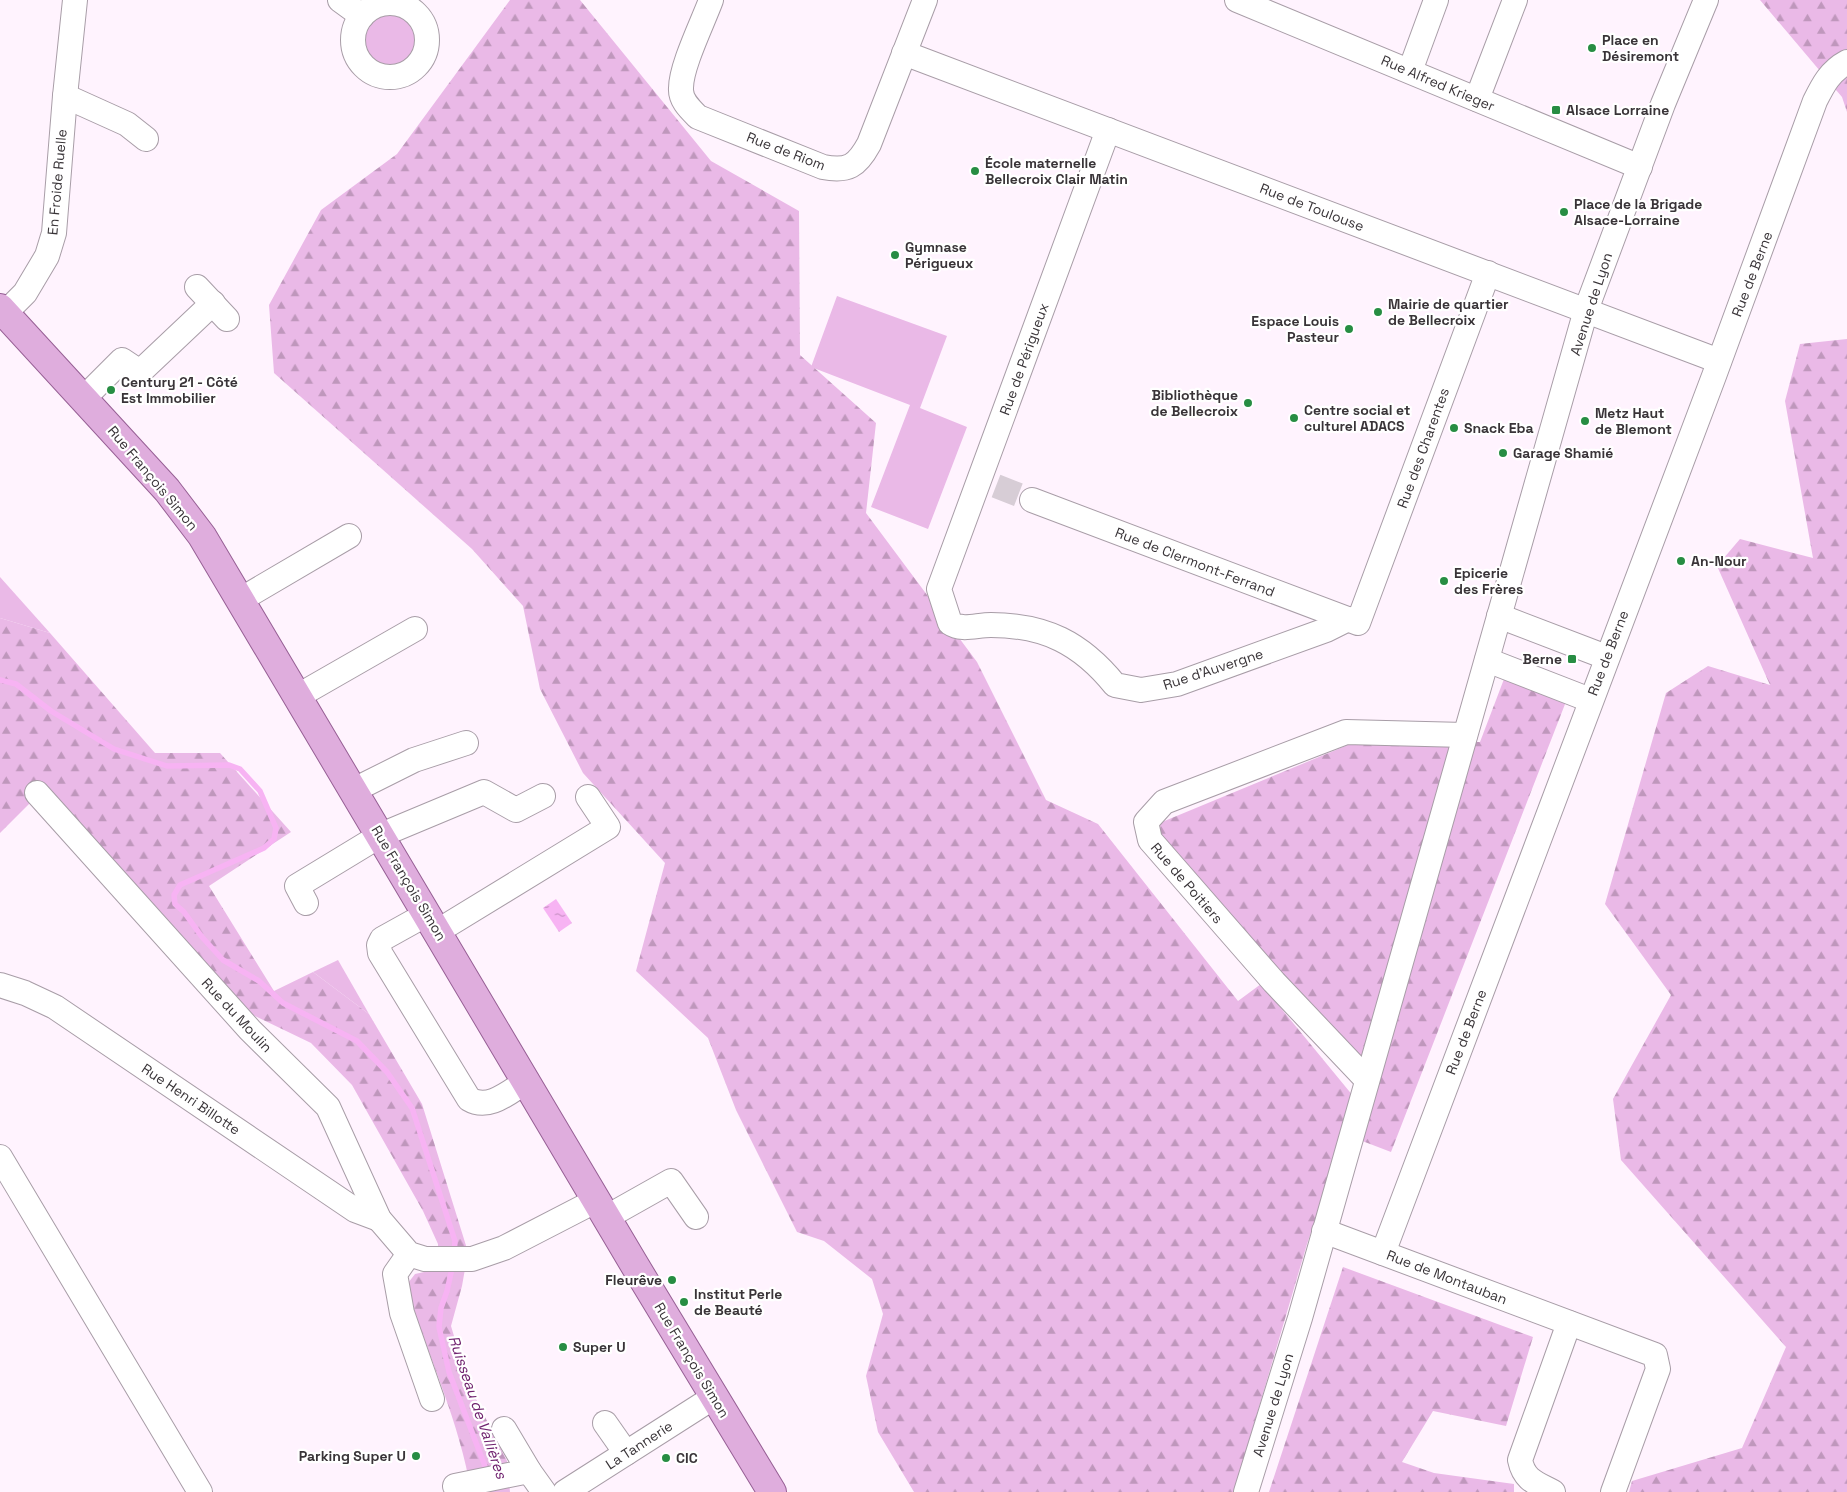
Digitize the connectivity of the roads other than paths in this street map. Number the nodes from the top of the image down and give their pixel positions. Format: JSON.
{"nodes":[{"id":1,"x":75,"y":0,"type":"edge"},
{"id":2,"x":340,"y":0,"type":"edge"},
{"id":3,"x":711,"y":0,"type":"edge"},
{"id":4,"x":925,"y":0,"type":"edge"},
{"id":5,"x":1237,"y":0,"type":"edge"},
{"id":6,"x":1436,"y":0,"type":"edge"},
{"id":7,"x":1515,"y":0,"type":"edge"},
{"id":8,"x":1706,"y":0,"type":"edge"},
{"id":9,"x":362,"y":16,"type":"dead end"},
{"id":10,"x":904,"y":53,"type":"junction"},
{"id":11,"x":1847,"y":62,"type":"edge"},
{"id":12,"x":1410,"y":71,"type":"junction"},
{"id":13,"x":65,"y":96,"type":"junction"},
{"id":14,"x":1477,"y":99,"type":"junction"},
{"id":15,"x":1108,"y":130,"type":"junction"},
{"id":16,"x":146,"y":139,"type":"dead end"},
{"id":17,"x":1640,"y":168,"type":"junction"},
{"id":18,"x":1488,"y":273,"type":"junction"},
{"id":19,"x":212,"y":303,"type":"dead end"},
{"id":20,"x":3,"y":310,"type":"edge"},
{"id":21,"x":1586,"y":310,"type":"junction"},
{"id":22,"x":1719,"y":361,"type":"junction"},
{"id":23,"x":84,"y":398,"type":"junction"},
{"id":24,"x":1032,"y":500,"type":"tunnel mouth"},
{"id":25,"x":349,"y":536,"type":"dead end"},
{"id":26,"x":939,"y":589,"type":"joint"},
{"id":27,"x":240,"y":600,"type":"junction"},
{"id":28,"x":1499,"y":616,"type":"junction"},
{"id":29,"x":1353,"y":621,"type":"junction"},
{"id":30,"x":415,"y":629,"type":"dead end"},
{"id":31,"x":1606,"y":657,"type":"junction"},
{"id":32,"x":1487,"y":660,"type":"junction"},
{"id":33,"x":298,"y":696,"type":"junction"},
{"id":34,"x":1590,"y":700,"type":"junction"},
{"id":35,"x":1465,"y":735,"type":"junction"},
{"id":36,"x":466,"y":743,"type":"dead end"},
{"id":37,"x":354,"y":790,"type":"junction"},
{"id":38,"x":37,"y":793,"type":"dead end"},
{"id":39,"x":543,"y":796,"type":"dead end"},
{"id":40,"x":588,"y":797,"type":"dead end"},
{"id":41,"x":381,"y":835,"type":"junction"},
{"id":42,"x":306,"y":903,"type":"dead end"},
{"id":43,"x":433,"y":923,"type":"junction"},
{"id":44,"x":0,"y":985,"type":"edge"},
{"id":45,"x":1367,"y":1080,"type":"junction"},
{"id":46,"x":527,"y":1081,"type":"junction"},
{"id":47,"x":0,"y":1156,"type":"edge"},
{"id":48,"x":602,"y":1208,"type":"junction"},
{"id":49,"x":696,"y":1217,"type":"dead end"},
{"id":50,"x":380,"y":1219,"type":"junction"},
{"id":51,"x":1324,"y":1231,"type":"junction"},
{"id":52,"x":1383,"y":1253,"type":"junction"},
{"id":53,"x":417,"y":1256,"type":"junction"},
{"id":54,"x":1569,"y":1323,"type":"junction"},
{"id":55,"x":714,"y":1397,"type":"junction"},
{"id":56,"x":432,"y":1399,"type":"dead end"},
{"id":57,"x":605,"y":1422,"type":"dead end"},
{"id":58,"x":504,"y":1429,"type":"dead end"},
{"id":59,"x":626,"y":1453,"type":"junction"},
{"id":60,"x":522,"y":1473,"type":"junction"},
{"id":61,"x":460,"y":1485,"type":"dead end"},
{"id":62,"x":200,"y":1492,"type":"edge"},
{"id":63,"x":544,"y":1492,"type":"edge"},
{"id":64,"x":565,"y":1492,"type":"edge"},
{"id":65,"x":772,"y":1492,"type":"edge"},
{"id":66,"x":1246,"y":1492,"type":"edge"},
{"id":67,"x":1553,"y":1492,"type":"edge"},
{"id":68,"x":1613,"y":1492,"type":"edge"}],
"edges":[{"from":1,"to":13,"type":"street","name":"En Froide Ruelle"},
{"from":2,"to":9,"type":"street"},
{"from":3,"to":10,"type":"street","name":"Rue de Riom"},
{"from":4,"to":10,"type":"street","name":"Rue de Riom"},
{"from":5,"to":12,"type":"street","name":"Rue Alfred Krieger"},
{"from":6,"to":12,"type":"street"},
{"from":7,"to":14,"type":"street"},
{"from":8,"to":17,"type":"street","name":"Avenue de Lyon"},
{"from":10,"to":15,"type":"street","name":"Rue de Toulouse"},
{"from":11,"to":22,"type":"street","name":"Rue de Berne"},
{"from":12,"to":14,"type":"street","name":"Rue Alfred Krieger"},
{"from":13,"to":16,"type":"street"},
{"from":13,"to":20,"type":"street","name":"En Froide Ruelle"},
{"from":14,"to":17,"type":"street","name":"Rue Alfred Krieger"},
{"from":15,"to":18,"type":"street","name":"Rue de Toulouse"},
{"from":15,"to":26,"type":"street","name":"Rue de Périgueux"},
{"from":17,"to":21,"type":"street","name":"Avenue de Lyon"},
{"from":18,"to":21,"type":"street","name":"Rue de Toulouse"},
{"from":18,"to":29,"type":"street","name":"Rue des Charentes"},
{"from":19,"to":23,"type":"street"},
{"from":20,"to":23,"type":"main road","name":"Rue François Simon"},
{"from":21,"to":22,"type":"street","name":"Rue de Toulouse"},
{"from":21,"to":28,"type":"street","name":"Avenue de Lyon"},
{"from":22,"to":31,"type":"street","name":"Rue de Berne"},
{"from":23,"to":27,"type":"main road","name":"Rue François Simon"},
{"from":24,"to":29,"type":"street","name":"Rue de Clermont-Ferrand"},
{"from":25,"to":27,"type":"street"},
{"from":26,"to":29,"type":"street","name":"Rue d'Auvergne"},
{"from":27,"to":33,"type":"main road","name":"Rue François Simon"},
{"from":28,"to":31,"type":"street"},
{"from":28,"to":32,"type":"street","name":"Avenue de Lyon"},
{"from":30,"to":33,"type":"street"},
{"from":31,"to":34,"type":"street","name":"Rue de Berne"},
{"from":32,"to":34,"type":"street"},
{"from":32,"to":35,"type":"street","name":"Avenue de Lyon"},
{"from":33,"to":37,"type":"main road","name":"Rue François Simon"},
{"from":34,"to":52,"type":"street","name":"Rue de Berne"},
{"from":35,"to":45,"type":"street","name":"Avenue de Lyon"},
{"from":35,"to":45,"type":"street","name":"Rue de Poitiers"},
{"from":36,"to":37,"type":"street"},
{"from":37,"to":41,"type":"main road","name":"Rue François Simon"},
{"from":38,"to":50,"type":"street","name":"Rue du Moulin"},
{"from":39,"to":41,"type":"street"},
{"from":40,"to":43,"type":"street"},
{"from":41,"to":42,"type":"street"},
{"from":41,"to":43,"type":"main road","name":"Rue François Simon"},
{"from":43,"to":46,"type":"main road","name":"Rue François Simon"},
{"from":43,"to":46,"type":"street"},
{"from":44,"to":50,"type":"street","name":"Rue Henri Billotte"},
{"from":45,"to":51,"type":"street","name":"Avenue de Lyon"},
{"from":46,"to":48,"type":"main road","name":"Rue François Simon"},
{"from":47,"to":62,"type":"street"},
{"from":48,"to":49,"type":"street"},
{"from":48,"to":53,"type":"street"},
{"from":48,"to":55,"type":"main road","name":"Rue François Simon"},
{"from":50,"to":53,"type":"street","name":"Rue du Moulin"},
{"from":51,"to":52,"type":"street","name":"Rue de Montauban"},
{"from":51,"to":66,"type":"street","name":"Avenue de Lyon"},
{"from":52,"to":54,"type":"street","name":"Rue de Montauban"},
{"from":53,"to":56,"type":"street"},
{"from":54,"to":67,"type":"street"},
{"from":54,"to":68,"type":"street","name":"Rue de Montauban"},
{"from":55,"to":59,"type":"street","name":"La Tannerie"},
{"from":55,"to":65,"type":"main road","name":"Rue François Simon"},
{"from":57,"to":59,"type":"street"},
{"from":58,"to":60,"type":"street"},
{"from":59,"to":64,"type":"street","name":"La Tannerie"},
{"from":60,"to":61,"type":"street"},
{"from":60,"to":63,"type":"street"}]}
